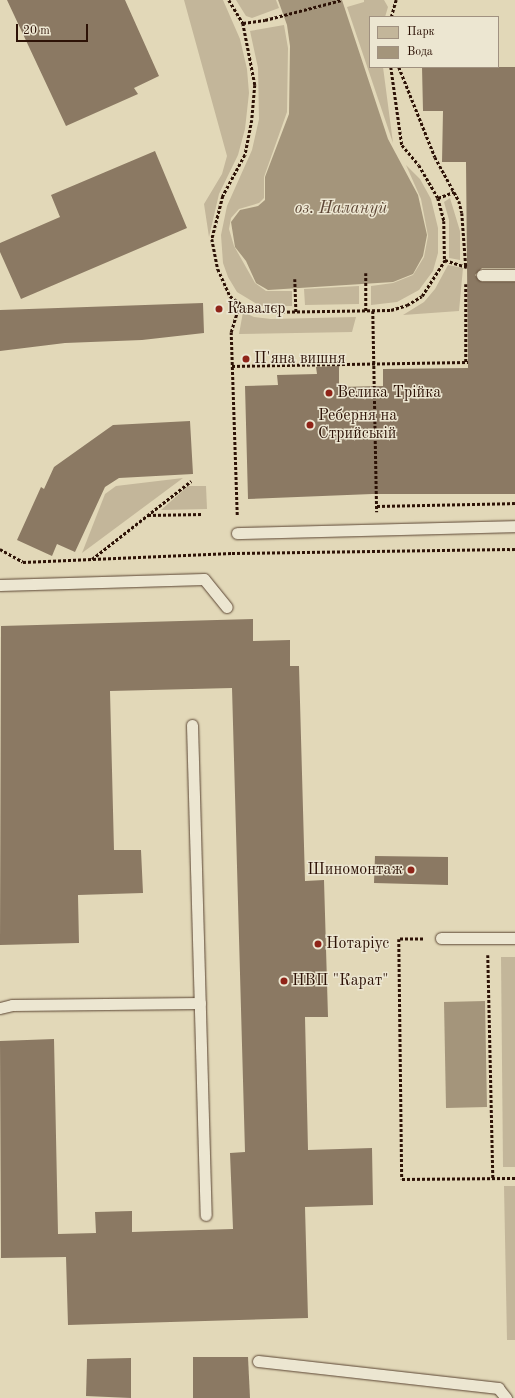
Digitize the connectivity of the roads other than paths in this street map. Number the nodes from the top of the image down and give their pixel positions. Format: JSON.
{"nodes":[{"id":1,"x":482,"y":275,"type":"road end"},
{"id":2,"x":515,"y":275,"type":"edge"},
{"id":3,"x":515,"y":526,"type":"edge"},
{"id":4,"x":237,"y":533,"type":"road end"},
{"id":5,"x":0,"y":585,"type":"edge"},
{"id":6,"x":227,"y":607,"type":"dead end"},
{"id":7,"x":192,"y":725,"type":"dead end"},
{"id":8,"x":441,"y":938,"type":"road end"},
{"id":9,"x":515,"y":938,"type":"edge"},
{"id":10,"x":200,"y":1003,"type":"junction"},
{"id":11,"x":0,"y":1008,"type":"edge"},
{"id":12,"x":206,"y":1215,"type":"dead end"},
{"id":13,"x":258,"y":1361,"type":"dead end"},
{"id":14,"x":506,"y":1398,"type":"edge"}],
"edges":[{"from":1,"to":2,"type":"lane"},
{"from":3,"to":4,"type":"lane"},
{"from":5,"to":6,"type":"lane"},
{"from":7,"to":10,"type":"lane"},
{"from":8,"to":9,"type":"lane"},
{"from":10,"to":11,"type":"lane"},
{"from":10,"to":12,"type":"lane"},
{"from":13,"to":14,"type":"lane"}]}
